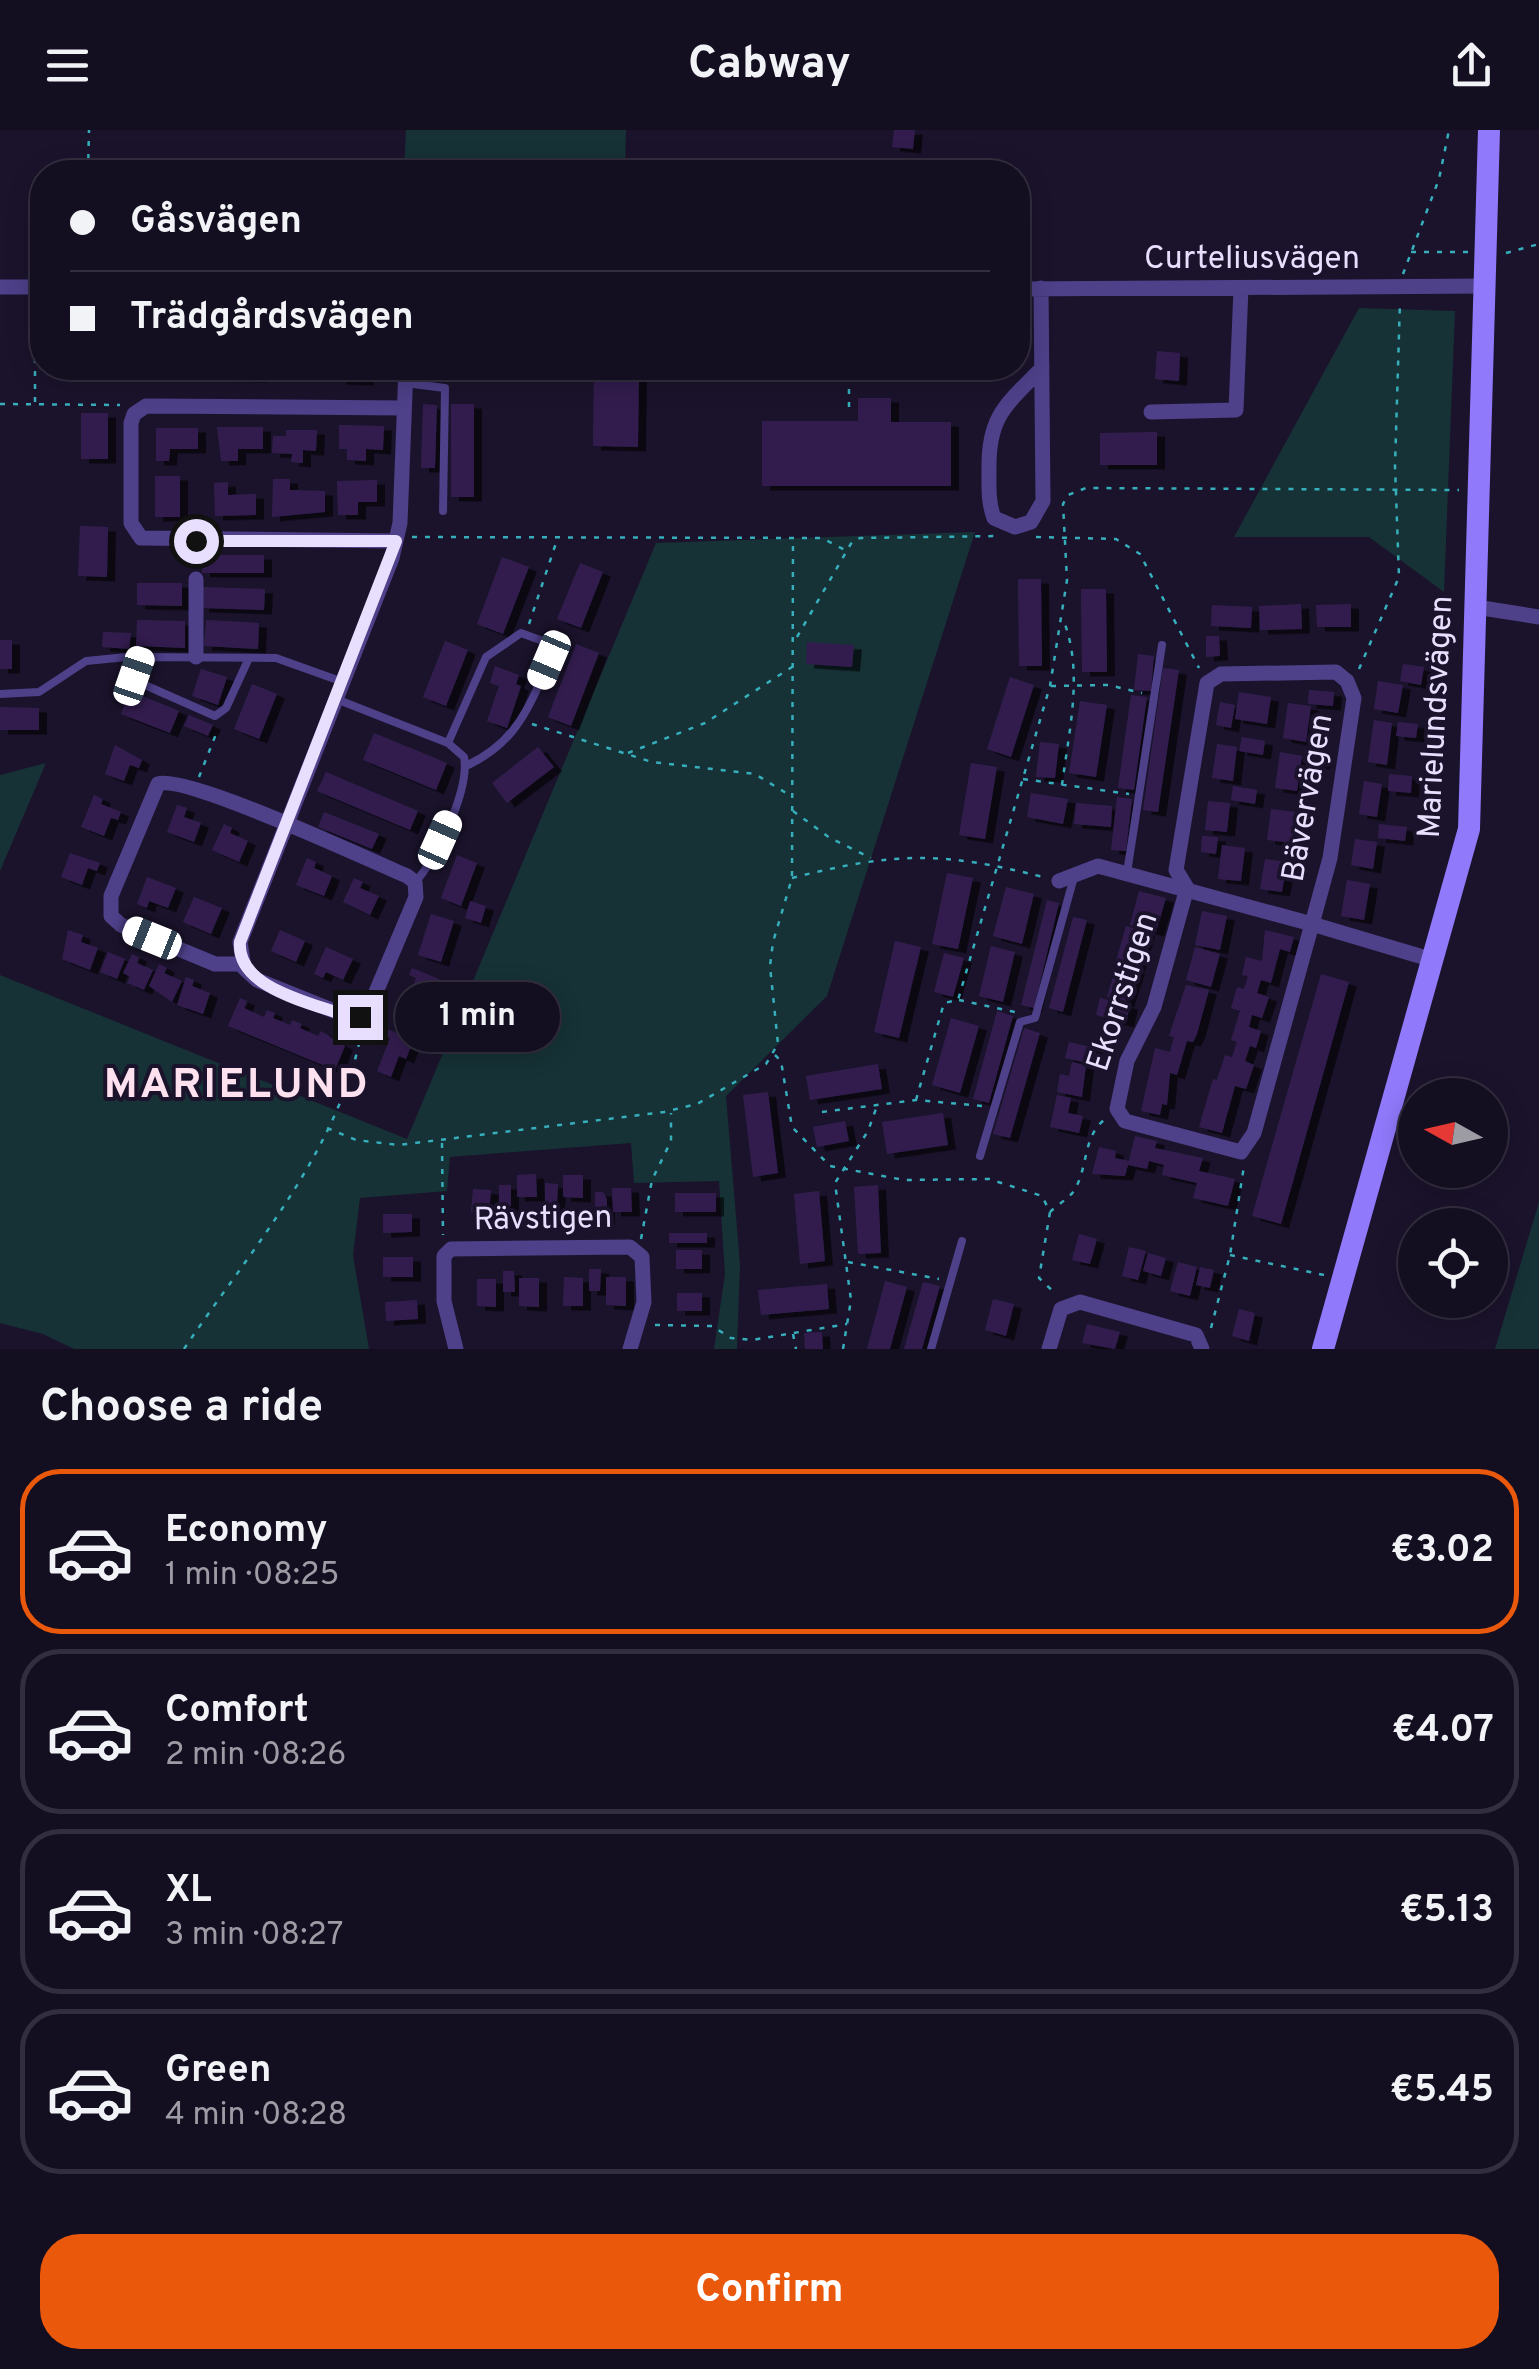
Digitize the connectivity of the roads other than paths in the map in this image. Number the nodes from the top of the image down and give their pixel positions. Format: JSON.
{"nodes":[{"id":1,"x":1488,"y":130,"type":"edge"},
{"id":2,"x":0,"y":286,"type":"edge"},
{"id":3,"x":1486,"y":286,"type":"junction"},
{"id":4,"x":1030,"y":288,"type":"edge"},
{"id":5,"x":1041,"y":288,"type":"junction"},
{"id":6,"x":1240,"y":288,"type":"junction"},
{"id":7,"x":30,"y":291,"type":"edge"},
{"id":8,"x":1042,"y":368,"type":"junction"},
{"id":9,"x":406,"y":380,"type":"edge"},
{"id":10,"x":421,"y":380,"type":"edge"},
{"id":11,"x":404,"y":408,"type":"junction"},
{"id":12,"x":1151,"y":412,"type":"dead end"},
{"id":13,"x":443,"y":511,"type":"dead end"},
{"id":14,"x":396,"y":541,"type":"junction"},
{"id":15,"x":196,"y":579,"type":"dead end"},
{"id":16,"x":1476,"y":606,"type":"junction"},
{"id":17,"x":1539,"y":617,"type":"edge"},
{"id":18,"x":1162,"y":645,"type":"dead end"},
{"id":19,"x":141,"y":657,"type":"junction"},
{"id":20,"x":196,"y":658,"type":"junction"},
{"id":21,"x":249,"y":658,"type":"junction"},
{"id":22,"x":343,"y":682,"type":"junction"},
{"id":23,"x":0,"y":694,"type":"edge"},
{"id":24,"x":336,"y":699,"type":"junction"},
{"id":25,"x":448,"y":743,"type":"junction"},
{"id":26,"x":466,"y":766,"type":"junction"},
{"id":27,"x":287,"y":825,"type":"junction"},
{"id":28,"x":1075,"y":872,"type":"junction"},
{"id":29,"x":1126,"y":873,"type":"junction"},
{"id":30,"x":1060,"y":881,"type":"road end"},
{"id":31,"x":414,"y":882,"type":"junction"},
{"id":32,"x":1187,"y":888,"type":"junction"},
{"id":33,"x":1312,"y":924,"type":"junction"},
{"id":34,"x":1434,"y":960,"type":"junction"},
{"id":35,"x":242,"y":964,"type":"junction"},
{"id":36,"x":980,"y":1156,"type":"dead end"},
{"id":37,"x":962,"y":1241,"type":"dead end"},
{"id":38,"x":1202,"y":1346,"type":"edge"},
{"id":39,"x":456,"y":1349,"type":"edge"},
{"id":40,"x":630,"y":1349,"type":"edge"},
{"id":41,"x":930,"y":1349,"type":"edge"},
{"id":42,"x":1048,"y":1349,"type":"edge"},
{"id":43,"x":1323,"y":1349,"type":"edge"}],
"edges":[{"from":1,"to":3,"type":"street","name":"Marielundsvägen"},
{"from":2,"to":7,"type":"street"},
{"from":3,"to":6,"type":"street","name":"Curteliusvägen"},
{"from":3,"to":16,"type":"street","name":"Marielundsvägen"},
{"from":4,"to":5,"type":"street","name":"Curteliusvägen"},
{"from":5,"to":6,"type":"street","name":"Curteliusvägen"},
{"from":5,"to":8,"type":"street"},
{"from":6,"to":12,"type":"street"},
{"from":8,"to":8,"type":"street"},
{"from":9,"to":11,"type":"street"},
{"from":10,"to":13,"type":"lane"},
{"from":11,"to":14,"type":"street"},
{"from":11,"to":14,"type":"street"},
{"from":14,"to":22,"type":"street"},
{"from":15,"to":20,"type":"street"},
{"from":16,"to":17,"type":"street"},
{"from":16,"to":34,"type":"street","name":"Marielundsvägen"},
{"from":18,"to":29,"type":"lane"},
{"from":19,"to":20,"type":"lane"},
{"from":19,"to":21,"type":"lane"},
{"from":19,"to":23,"type":"lane"},
{"from":20,"to":21,"type":"lane"},
{"from":21,"to":22,"type":"lane"},
{"from":22,"to":24,"type":"street"},
{"from":24,"to":25,"type":"lane"},
{"from":24,"to":27,"type":"street"},
{"from":25,"to":26,"type":"lane"},
{"from":25,"to":26,"type":"lane"},
{"from":26,"to":31,"type":"lane"},
{"from":27,"to":31,"type":"street"},
{"from":27,"to":35,"type":"street"},
{"from":27,"to":35,"type":"street"},
{"from":28,"to":29,"type":"street"},
{"from":28,"to":30,"type":"street"},
{"from":28,"to":36,"type":"lane"},
{"from":29,"to":32,"type":"street"},
{"from":31,"to":35,"type":"street"},
{"from":32,"to":33,"type":"street","name":"Ekorrstigen"},
{"from":32,"to":33,"type":"street","name":"Bävervägen"},
{"from":32,"to":33,"type":"street","name":"Ekorrstigen"},
{"from":33,"to":34,"type":"street","name":"Ekorrstigen"},
{"from":34,"to":43,"type":"street","name":"Marielundsvägen"},
{"from":37,"to":41,"type":"lane"},
{"from":38,"to":42,"type":"street"},
{"from":39,"to":40,"type":"street","name":"Rävstigen"}]}
